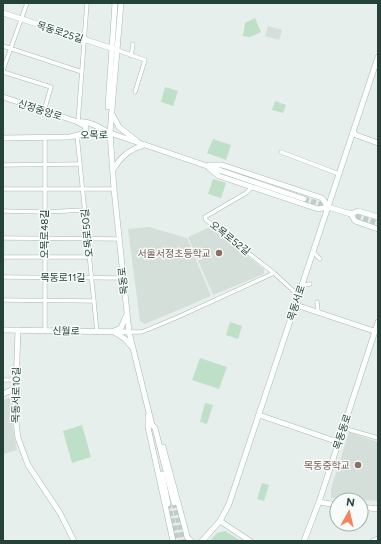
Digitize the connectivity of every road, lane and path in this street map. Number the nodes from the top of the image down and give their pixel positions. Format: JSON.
{"nodes":[{"id":1,"x":27,"y":3,"type":"edge"},
{"id":2,"x":87,"y":3,"type":"edge"},
{"id":3,"x":115,"y":3,"type":"edge"},
{"id":4,"x":121,"y":3,"type":"edge"},
{"id":5,"x":3,"y":13,"type":"edge"},
{"id":6,"x":21,"y":19,"type":"junction"},
{"id":7,"x":85,"y":40,"type":"junction"},
{"id":8,"x":133,"y":44,"type":"dead end"},
{"id":9,"x":3,"y":46,"type":"edge"},
{"id":10,"x":11,"y":49,"type":"junction"},
{"id":11,"x":115,"y":50,"type":"junction"},
{"id":12,"x":131,"y":56,"type":"junction"},
{"id":13,"x":378,"y":57,"type":"edge"},
{"id":14,"x":3,"y":71,"type":"edge"},
{"id":15,"x":82,"y":72,"type":"junction"},
{"id":16,"x":135,"y":92,"type":"dead end"},
{"id":17,"x":3,"y":97,"type":"edge"},
{"id":18,"x":44,"y":111,"type":"junction"},
{"id":19,"x":111,"y":111,"type":"junction"},
{"id":20,"x":78,"y":122,"type":"junction"},
{"id":21,"x":353,"y":132,"type":"junction"},
{"id":22,"x":79,"y":134,"type":"junction"},
{"id":23,"x":110,"y":134,"type":"junction"},
{"id":24,"x":45,"y":137,"type":"junction"},
{"id":25,"x":3,"y":138,"type":"edge"},
{"id":26,"x":378,"y":143,"type":"edge"},
{"id":27,"x":142,"y":144,"type":"junction"},
{"id":28,"x":281,"y":152,"type":"dead end"},
{"id":29,"x":80,"y":164,"type":"junction"},
{"id":30,"x":3,"y":165,"type":"edge"},
{"id":31,"x":44,"y":165,"type":"junction"},
{"id":32,"x":204,"y":165,"type":"junction"},
{"id":33,"x":113,"y":171,"type":"junction"},
{"id":34,"x":339,"y":174,"type":"junction"},
{"id":35,"x":252,"y":187,"type":"junction"},
{"id":36,"x":3,"y":189,"type":"edge"},
{"id":37,"x":44,"y":189,"type":"junction"},
{"id":38,"x":83,"y":189,"type":"junction"},
{"id":39,"x":114,"y":189,"type":"junction"},
{"id":40,"x":312,"y":195,"type":"junction"},
{"id":41,"x":304,"y":199,"type":"tunnel mouth"},
{"id":42,"x":307,"y":206,"type":"junction"},
{"id":43,"x":328,"y":207,"type":"junction"},
{"id":44,"x":85,"y":210,"type":"junction"},
{"id":45,"x":3,"y":211,"type":"edge"},
{"id":46,"x":44,"y":212,"type":"junction"},
{"id":47,"x":351,"y":214,"type":"junction"},
{"id":48,"x":378,"y":217,"type":"edge"},
{"id":49,"x":378,"y":229,"type":"edge"},
{"id":50,"x":3,"y":238,"type":"edge"},
{"id":51,"x":44,"y":238,"type":"junction"},
{"id":52,"x":87,"y":239,"type":"junction"},
{"id":53,"x":119,"y":239,"type":"junction"},
{"id":54,"x":313,"y":252,"type":"junction"},
{"id":55,"x":89,"y":257,"type":"junction"},
{"id":56,"x":3,"y":258,"type":"edge"},
{"id":57,"x":44,"y":258,"type":"junction"},
{"id":58,"x":320,"y":259,"type":"dead end"},
{"id":59,"x":274,"y":273,"type":"junction"},
{"id":60,"x":3,"y":277,"type":"edge"},
{"id":61,"x":44,"y":277,"type":"junction"},
{"id":62,"x":92,"y":277,"type":"junction"},
{"id":63,"x":123,"y":278,"type":"junction"},
{"id":64,"x":310,"y":284,"type":"dead end"},
{"id":65,"x":302,"y":285,"type":"junction"},
{"id":66,"x":299,"y":296,"type":"junction"},
{"id":67,"x":3,"y":300,"type":"edge"},
{"id":68,"x":45,"y":300,"type":"junction"},
{"id":69,"x":94,"y":301,"type":"junction"},
{"id":70,"x":317,"y":302,"type":"dead end"},
{"id":71,"x":296,"y":305,"type":"junction"},
{"id":72,"x":318,"y":312,"type":"junction"},
{"id":73,"x":127,"y":313,"type":"junction"},
{"id":74,"x":378,"y":322,"type":"edge"},
{"id":75,"x":3,"y":330,"type":"edge"},
{"id":76,"x":18,"y":330,"type":"junction"},
{"id":77,"x":45,"y":331,"type":"junction"},
{"id":78,"x":97,"y":332,"type":"junction"},
{"id":79,"x":113,"y":332,"type":"junction"},
{"id":80,"x":129,"y":332,"type":"junction"},
{"id":81,"x":376,"y":332,"type":"edge"},
{"id":82,"x":133,"y":348,"type":"junction"},
{"id":83,"x":3,"y":380,"type":"edge"},
{"id":84,"x":17,"y":380,"type":"junction"},
{"id":85,"x":16,"y":388,"type":"junction"},
{"id":86,"x":3,"y":394,"type":"edge"},
{"id":87,"x":148,"y":411,"type":"junction"},
{"id":88,"x":259,"y":415,"type":"junction"},
{"id":89,"x":343,"y":428,"type":"junction"},
{"id":90,"x":378,"y":438,"type":"edge"},
{"id":91,"x":338,"y":442,"type":"junction"},
{"id":92,"x":319,"y":502,"type":"junction"},
{"id":93,"x":171,"y":503,"type":"tunnel mouth"},
{"id":94,"x":329,"y":504,"type":"edge"},
{"id":95,"x":220,"y":521,"type":"junction"},
{"id":96,"x":378,"y":539,"type":"edge"},
{"id":97,"x":74,"y":541,"type":"edge"},
{"id":98,"x":173,"y":541,"type":"edge"},
{"id":99,"x":191,"y":541,"type":"edge"},
{"id":100,"x":202,"y":541,"type":"edge"},
{"id":101,"x":250,"y":541,"type":"edge"},
{"id":102,"x":304,"y":541,"type":"edge"},
{"id":103,"x":373,"y":541,"type":"edge"}],
"edges":[{"from":1,"to":6,"type":"street"},
{"from":2,"to":7,"type":"street"},
{"from":3,"to":11,"type":"main road","name":"목동로"},
{"from":4,"to":11,"type":"main road","name":"목동로"},
{"from":5,"to":6,"type":"main road","name":"목동로25길"},
{"from":6,"to":7,"type":"main road","name":"목동로25길"},
{"from":6,"to":10,"type":"street"},
{"from":7,"to":11,"type":"main road","name":"목동로25길"},
{"from":7,"to":15,"type":"street"},
{"from":8,"to":12,"type":"street"},
{"from":9,"to":10,"type":"street"},
{"from":10,"to":14,"type":"street"},
{"from":10,"to":15,"type":"street"},
{"from":11,"to":12,"type":"street"},
{"from":11,"to":19,"type":"main road","name":"목동로"},
{"from":11,"to":23,"type":"main road","name":"목동로"},
{"from":12,"to":16,"type":"street"},
{"from":13,"to":21,"type":"main road","name":"목동서로"},
{"from":14,"to":18,"type":"street"},
{"from":15,"to":20,"type":"street"},
{"from":17,"to":18,"type":"main road","name":"신정중앙로"},
{"from":18,"to":20,"type":"main road","name":"신정중앙로"},
{"from":19,"to":23,"type":"main road","name":"목동로"},
{"from":19,"to":27,"type":"main road"},
{"from":20,"to":22,"type":"main road"},
{"from":20,"to":23,"type":"main road","name":"신정중앙로"},
{"from":21,"to":26,"type":"main road"},
{"from":21,"to":34,"type":"main road","name":"목동서로"},
{"from":22,"to":23,"type":"main road","name":"오목로"},
{"from":22,"to":24,"type":"main road","name":"오목로"},
{"from":22,"to":29,"type":"street","name":"오목로50길"},
{"from":23,"to":27,"type":"main road","name":"오목로"},
{"from":23,"to":33,"type":"main road","name":"목동로"},
{"from":24,"to":25,"type":"main road","name":"오목로"},
{"from":24,"to":31,"type":"street","name":"오목로48길"},
{"from":27,"to":32,"type":"main road","name":"오목로"},
{"from":27,"to":33,"type":"main road"},
{"from":28,"to":34,"type":"street"},
{"from":29,"to":31,"type":"street"},
{"from":29,"to":38,"type":"street","name":"오목로50길"},
{"from":30,"to":31,"type":"street"},
{"from":31,"to":37,"type":"street","name":"오목로48길"},
{"from":32,"to":35,"type":"main road","name":"오목로"},
{"from":32,"to":40,"type":"main road","name":"오목로"},
{"from":32,"to":41,"type":"main road","name":"오목로"},
{"from":33,"to":39,"type":"main road","name":"목동로"},
{"from":34,"to":43,"type":"main road","name":"목동서로"},
{"from":35,"to":42,"type":"main road","name":"오목로"},
{"from":35,"to":59,"type":"street","name":"오목로52길"},
{"from":36,"to":37,"type":"street"},
{"from":37,"to":38,"type":"street"},
{"from":37,"to":46,"type":"street","name":"오목로48길"},
{"from":38,"to":39,"type":"street"},
{"from":38,"to":44,"type":"street","name":"오목로50길"},
{"from":39,"to":53,"type":"main road","name":"목동로"},
{"from":40,"to":42,"type":"main road"},
{"from":40,"to":43,"type":"main road","name":"오목로"},
{"from":42,"to":43,"type":"main road","name":"오목로"},
{"from":43,"to":47,"type":"main road","name":"오목로"},
{"from":43,"to":54,"type":"main road","name":"목동서로"},
{"from":44,"to":46,"type":"street"},
{"from":44,"to":52,"type":"street","name":"오목로50길"},
{"from":45,"to":46,"type":"street"},
{"from":46,"to":51,"type":"street","name":"오목로48길"},
{"from":47,"to":48,"type":"main road","name":"오목로"},
{"from":47,"to":49,"type":"main road","name":"오목로"},
{"from":50,"to":51,"type":"street"},
{"from":51,"to":52,"type":"street"},
{"from":51,"to":57,"type":"street","name":"오목로48길"},
{"from":52,"to":53,"type":"street"},
{"from":52,"to":55,"type":"street","name":"오목로50길"},
{"from":53,"to":63,"type":"main road","name":"목동로"},
{"from":54,"to":58,"type":"street"},
{"from":54,"to":65,"type":"main road","name":"목동서로"},
{"from":55,"to":57,"type":"street"},
{"from":55,"to":62,"type":"street","name":"오목로50길"},
{"from":56,"to":57,"type":"street"},
{"from":57,"to":61,"type":"street","name":"오목로48길"},
{"from":59,"to":66,"type":"street","name":"오목로52길"},
{"from":59,"to":80,"type":"street"},
{"from":60,"to":61,"type":"street","name":"목동로11길"},
{"from":61,"to":62,"type":"street","name":"목동로11길"},
{"from":61,"to":68,"type":"street","name":"오목로48길"},
{"from":62,"to":63,"type":"street","name":"목동로11길"},
{"from":62,"to":69,"type":"street","name":"오목로50길"},
{"from":63,"to":73,"type":"main road","name":"목동로"},
{"from":64,"to":65,"type":"street"},
{"from":65,"to":66,"type":"main road","name":"목동서로"},
{"from":66,"to":71,"type":"main road","name":"목동서로"},
{"from":67,"to":68,"type":"street"},
{"from":68,"to":69,"type":"street"},
{"from":68,"to":77,"type":"street","name":"오목로48길"},
{"from":69,"to":78,"type":"street","name":"오목로50길"},
{"from":70,"to":72,"type":"street"},
{"from":71,"to":72,"type":"main road"},
{"from":71,"to":88,"type":"main road","name":"목동서로"},
{"from":72,"to":81,"type":"main road"},
{"from":73,"to":79,"type":"main road"},
{"from":73,"to":80,"type":"main road","name":"목동로"},
{"from":74,"to":81,"type":"main road","name":"목동동로"},
{"from":75,"to":76,"type":"main road","name":"신월로"},
{"from":76,"to":77,"type":"main road","name":"신월로"},
{"from":76,"to":84,"type":"main road","name":"목동서로10길"},
{"from":77,"to":78,"type":"main road","name":"신월로"},
{"from":78,"to":79,"type":"main road","name":"신월로"},
{"from":79,"to":80,"type":"main road","name":"신월로"},
{"from":79,"to":82,"type":"main road"},
{"from":80,"to":82,"type":"main road","name":"목동로"},
{"from":81,"to":89,"type":"main road","name":"목동동로"},
{"from":82,"to":87,"type":"main road","name":"목동로"},
{"from":83,"to":84,"type":"street"},
{"from":84,"to":85,"type":"main road","name":"목동서로10길"},
{"from":85,"to":86,"type":"main road"},
{"from":85,"to":97,"type":"main road","name":"목동서로10길"},
{"from":87,"to":93,"type":"main road","name":"목동로"},
{"from":87,"to":98,"type":"main road"},
{"from":87,"to":99,"type":"main road"},
{"from":88,"to":91,"type":"main road"},
{"from":88,"to":95,"type":"main road","name":"목동서로"},
{"from":89,"to":90,"type":"street"},
{"from":89,"to":91,"type":"main road","name":"목동동로"},
{"from":91,"to":92,"type":"main road","name":"목동동로"},
{"from":92,"to":94,"type":"main road"},
{"from":92,"to":102,"type":"main road","name":"목동동로"},
{"from":95,"to":100,"type":"main road","name":"목동서로"},
{"from":95,"to":101,"type":"main road"},
{"from":96,"to":103,"type":"main road"}]}
